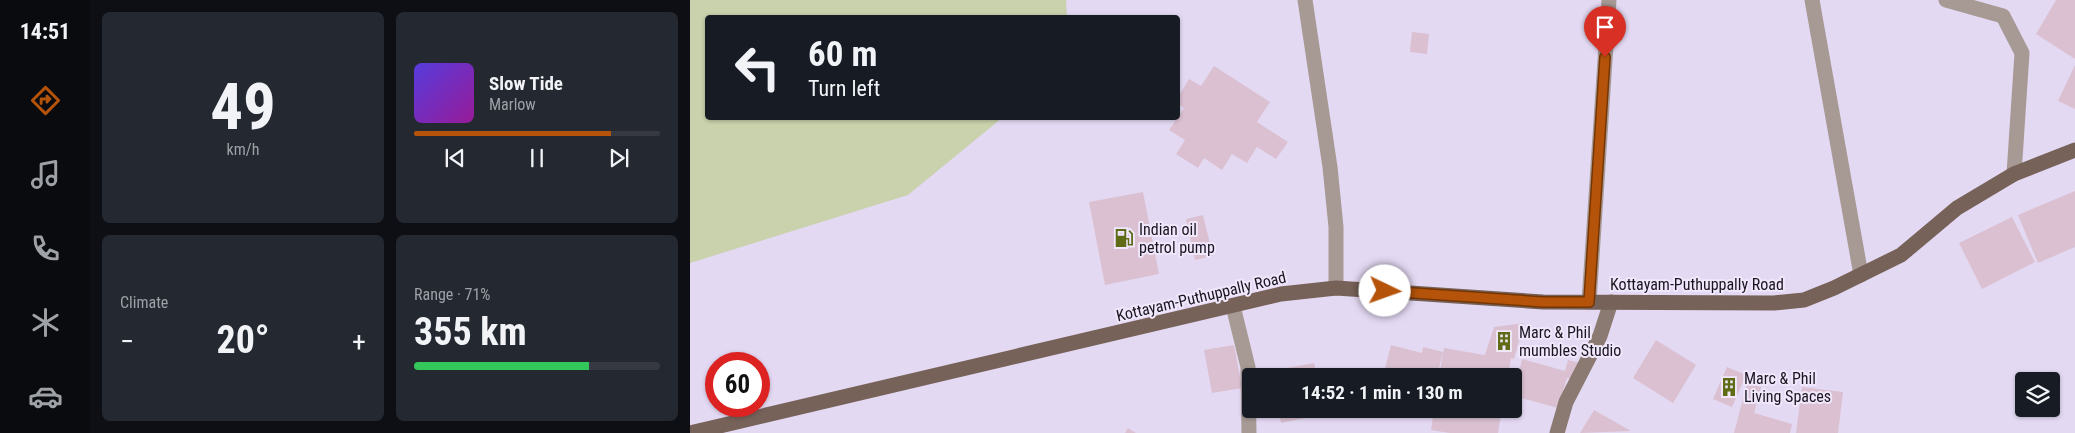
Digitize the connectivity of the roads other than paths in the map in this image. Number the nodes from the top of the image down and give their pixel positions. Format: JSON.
{"nodes":[{"id":1,"x":1305,"y":0,"type":"edge"},
{"id":2,"x":1609,"y":0,"type":"edge"},
{"id":3,"x":1812,"y":0,"type":"edge"},
{"id":4,"x":1946,"y":0,"type":"edge"},
{"id":5,"x":2075,"y":150,"type":"edge"},
{"id":6,"x":2014,"y":174,"type":"junction"},
{"id":7,"x":1861,"y":275,"type":"junction"},
{"id":8,"x":1336,"y":288,"type":"junction"},
{"id":9,"x":1589,"y":302,"type":"junction"},
{"id":10,"x":1611,"y":302,"type":"junction"},
{"id":11,"x":1233,"y":306,"type":"junction"},
{"id":12,"x":692,"y":432,"type":"edge"},
{"id":13,"x":1249,"y":433,"type":"edge"},
{"id":14,"x":1557,"y":433,"type":"edge"}],
"edges":[{"from":1,"to":8,"type":"street"},
{"from":2,"to":9,"type":"street"},
{"from":3,"to":7,"type":"street"},
{"from":4,"to":6,"type":"street"},
{"from":5,"to":6,"type":"main road","name":"Kottayam-Puthuppally Road"},
{"from":6,"to":7,"type":"main road","name":"Kottayam-Puthuppally Road"},
{"from":7,"to":10,"type":"main road","name":"Kottayam-Puthuppally Road"},
{"from":8,"to":9,"type":"main road","name":"Kottayam-Puthuppally Road"},
{"from":8,"to":11,"type":"main road","name":"Kottayam-Puthuppally Road"},
{"from":9,"to":10,"type":"main road","name":"Kottayam-Puthuppally Road"},
{"from":10,"to":14,"type":"street"},
{"from":11,"to":12,"type":"main road","name":"Kottayam-Puthuppally Road"},
{"from":11,"to":13,"type":"street"}]}
